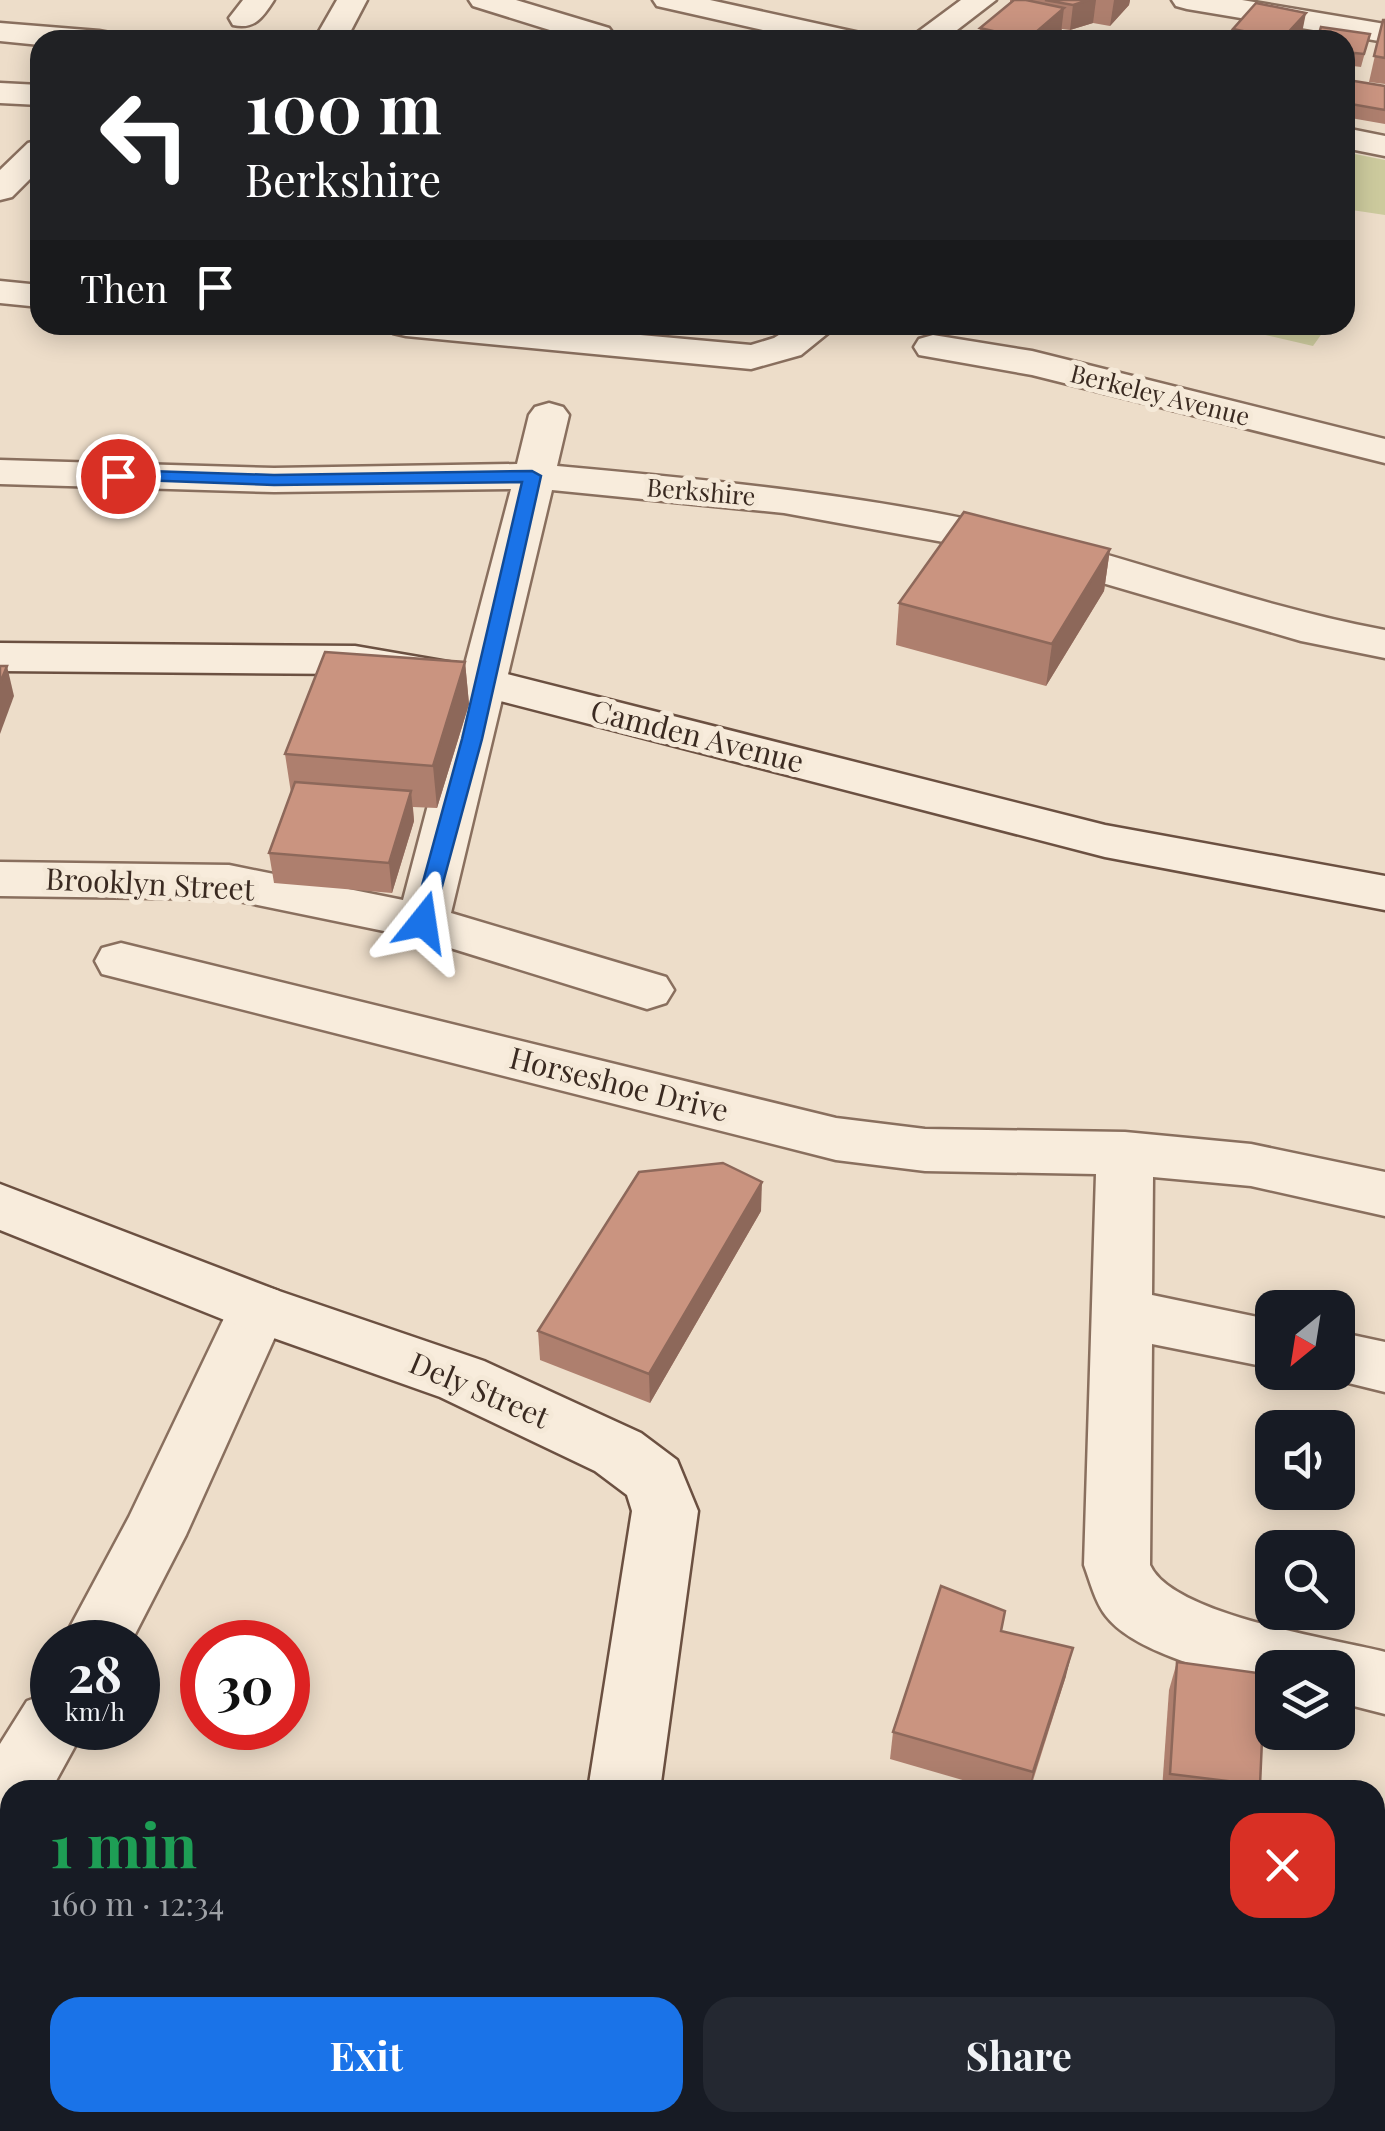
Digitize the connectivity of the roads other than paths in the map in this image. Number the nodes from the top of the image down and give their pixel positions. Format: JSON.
{"nodes":[{"id":1,"x":352,"y":0,"type":"edge"},
{"id":2,"x":484,"y":0,"type":"edge"},
{"id":3,"x":668,"y":0,"type":"edge"},
{"id":4,"x":981,"y":0,"type":"edge"},
{"id":5,"x":1187,"y":0,"type":"edge"},
{"id":6,"x":336,"y":30,"type":"edge"},
{"id":7,"x":582,"y":30,"type":"edge"},
{"id":8,"x":803,"y":30,"type":"edge"},
{"id":9,"x":938,"y":30,"type":"edge"},
{"id":10,"x":0,"y":32,"type":"edge"},
{"id":11,"x":1385,"y":33,"type":"edge"},
{"id":12,"x":30,"y":34,"type":"edge"},
{"id":13,"x":0,"y":93,"type":"edge"},
{"id":14,"x":30,"y":94,"type":"edge"},
{"id":15,"x":1355,"y":140,"type":"edge"},
{"id":16,"x":1385,"y":146,"type":"edge"},
{"id":17,"x":0,"y":292,"type":"edge"},
{"id":18,"x":30,"y":295,"type":"edge"},
{"id":19,"x":594,"y":335,"type":"edge"},
{"id":20,"x":806,"y":336,"type":"edge"},
{"id":21,"x":933,"y":347,"type":"dead end"},
{"id":22,"x":549,"y":414,"type":"dead end"},
{"id":23,"x":1385,"y":451,"type":"edge"},
{"id":24,"x":0,"y":472,"type":"edge"},
{"id":25,"x":532,"y":476,"type":"junction"},
{"id":26,"x":1385,"y":644,"type":"edge"},
{"id":27,"x":0,"y":657,"type":"edge"},
{"id":28,"x":484,"y":682,"type":"junction"},
{"id":29,"x":0,"y":879,"type":"edge"},
{"id":30,"x":1385,"y":894,"type":"edge"},
{"id":31,"x":423,"y":922,"type":"junction"},
{"id":32,"x":121,"y":961,"type":"dead end"},
{"id":33,"x":647,"y":990,"type":"dead end"},
{"id":34,"x":1125,"y":1152,"type":"junction"},
{"id":35,"x":1385,"y":1194,"type":"edge"},
{"id":36,"x":0,"y":1206,"type":"edge"},
{"id":37,"x":258,"y":1308,"type":"junction"},
{"id":38,"x":1120,"y":1313,"type":"junction"},
{"id":39,"x":1255,"y":1341,"type":"edge"},
{"id":40,"x":1355,"y":1361,"type":"edge"},
{"id":41,"x":1385,"y":1367,"type":"edge"},
{"id":42,"x":108,"y":1620,"type":"edge"},
{"id":43,"x":1255,"y":1650,"type":"edge"},
{"id":44,"x":1355,"y":1675,"type":"edge"},
{"id":45,"x":1385,"y":1683,"type":"edge"},
{"id":46,"x":39,"y":1750,"type":"edge"},
{"id":47,"x":15,"y":1780,"type":"edge"},
{"id":48,"x":625,"y":1780,"type":"edge"}],
"edges":[{"from":1,"to":6,"type":"street"},
{"from":2,"to":7,"type":"street"},
{"from":3,"to":8,"type":"street"},
{"from":4,"to":9,"type":"street"},
{"from":5,"to":11,"type":"street"},
{"from":10,"to":12,"type":"street"},
{"from":13,"to":14,"type":"street"},
{"from":15,"to":16,"type":"street"},
{"from":17,"to":18,"type":"street"},
{"from":19,"to":20,"type":"street"},
{"from":21,"to":23,"type":"street","name":"Berkeley Avenue"},
{"from":22,"to":25,"type":"street"},
{"from":24,"to":25,"type":"street","name":"Berkshire"},
{"from":25,"to":26,"type":"street","name":"Berkshire"},
{"from":25,"to":28,"type":"street"},
{"from":27,"to":28,"type":"street","name":"Camden Avenue"},
{"from":28,"to":30,"type":"street","name":"Camden Avenue"},
{"from":28,"to":31,"type":"street"},
{"from":29,"to":31,"type":"street","name":"Brooklyn Street"},
{"from":31,"to":33,"type":"street","name":"Brooklyn Street"},
{"from":32,"to":34,"type":"street","name":"Horseshoe Drive"},
{"from":34,"to":35,"type":"street","name":"Horseshoe Drive"},
{"from":34,"to":38,"type":"street"},
{"from":36,"to":37,"type":"street","name":"Dely Street"},
{"from":37,"to":42,"type":"street"},
{"from":37,"to":48,"type":"street","name":"Dely Street"},
{"from":38,"to":39,"type":"street"},
{"from":38,"to":43,"type":"street"},
{"from":40,"to":41,"type":"street"},
{"from":44,"to":45,"type":"street"},
{"from":46,"to":47,"type":"street"}]}
